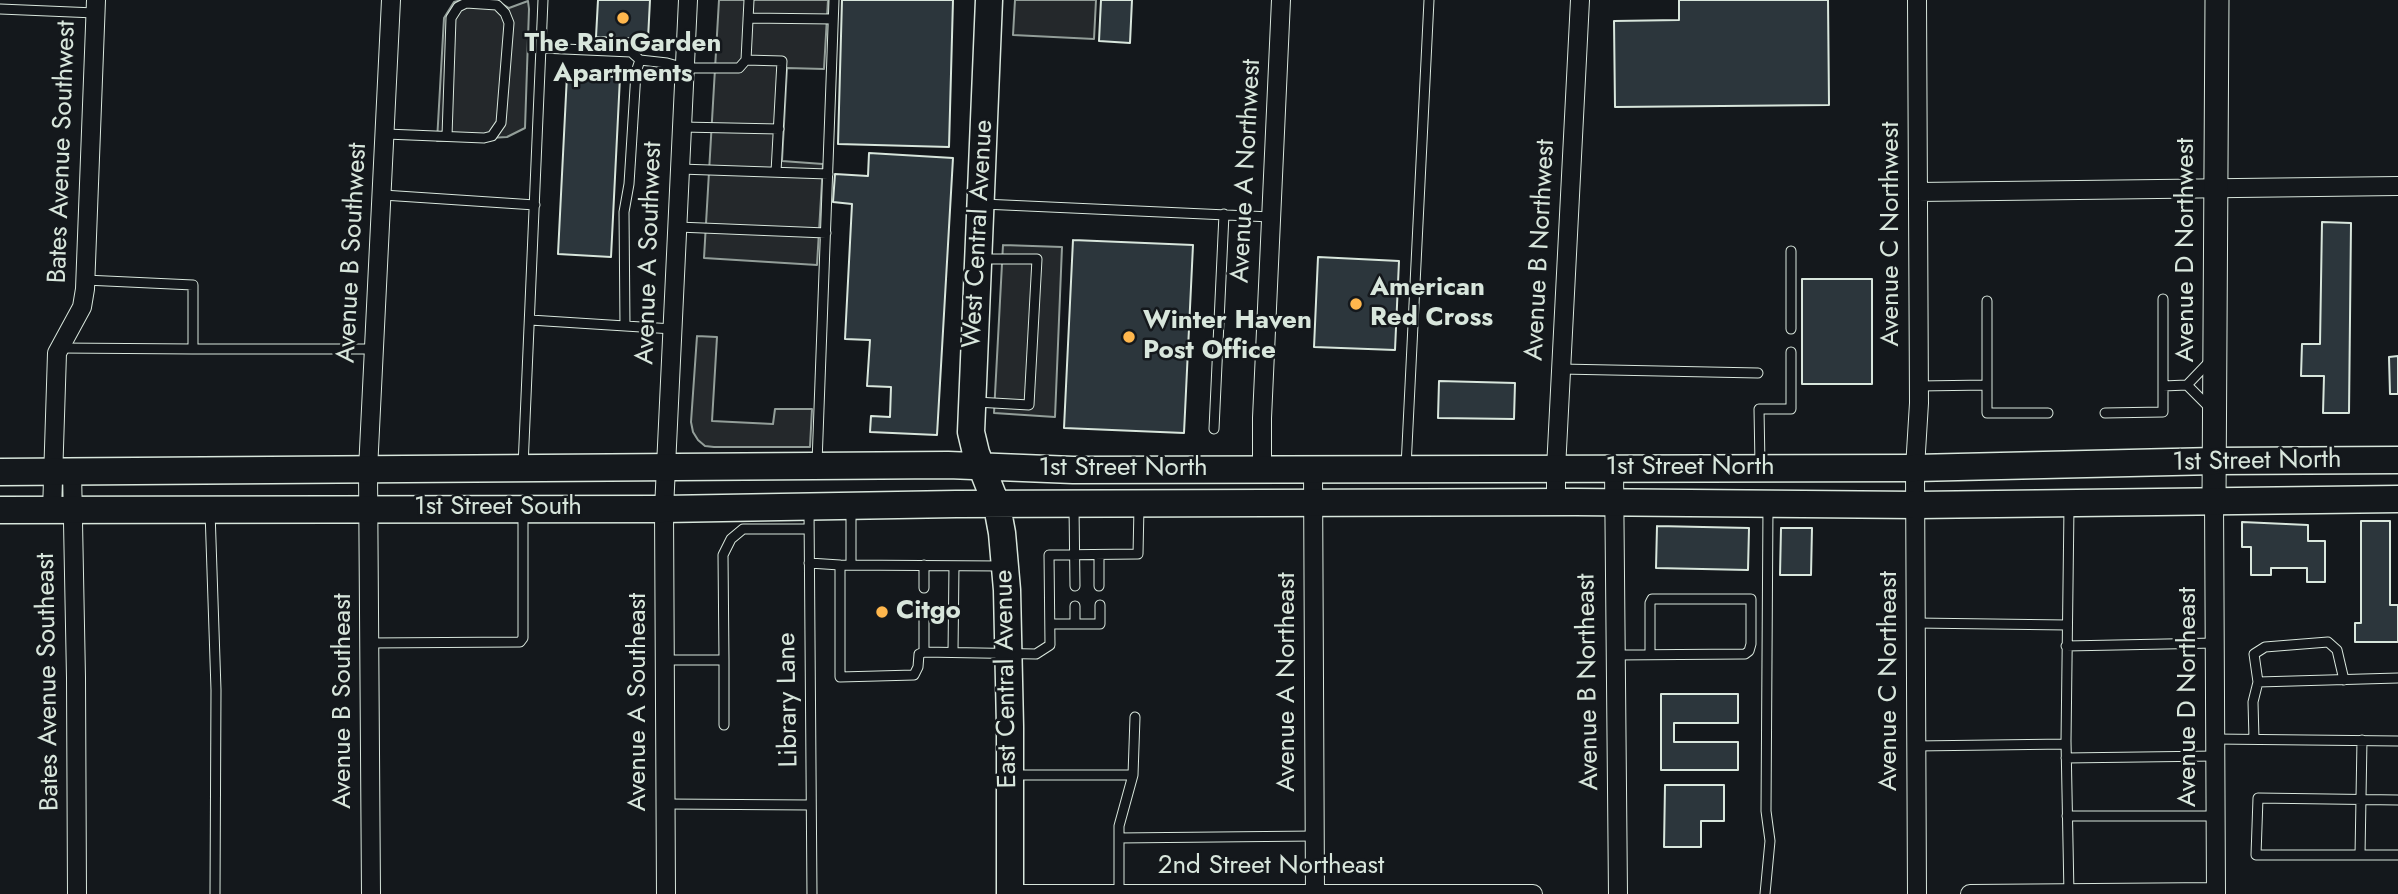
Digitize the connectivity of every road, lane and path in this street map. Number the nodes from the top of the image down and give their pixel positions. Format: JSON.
{"nodes":[{"id":1,"x":391,"y":0,"type":"edge"},
{"id":2,"x":543,"y":0,"type":"edge"},
{"id":3,"x":688,"y":0,"type":"edge"},
{"id":4,"x":749,"y":0,"type":"edge"},
{"id":5,"x":834,"y":0,"type":"edge"},
{"id":6,"x":989,"y":0,"type":"edge"},
{"id":7,"x":1281,"y":0,"type":"edge"},
{"id":8,"x":1429,"y":0,"type":"edge"},
{"id":9,"x":1580,"y":0,"type":"edge"},
{"id":10,"x":1917,"y":0,"type":"edge"},
{"id":11,"x":2217,"y":0,"type":"edge"},
{"id":12,"x":95,"y":7,"type":"edge"},
{"id":13,"x":0,"y":9,"type":"edge"},
{"id":14,"x":748,"y":18,"type":"junction"},
{"id":15,"x":833,"y":19,"type":"junction"},
{"id":16,"x":542,"y":48,"type":"junction"},
{"id":17,"x":640,"y":60,"type":"junction"},
{"id":18,"x":746,"y":60,"type":"junction"},
{"id":19,"x":685,"y":68,"type":"junction"},
{"id":20,"x":682,"y":127,"type":"junction"},
{"id":21,"x":779,"y":129,"type":"junction"},
{"id":22,"x":386,"y":134,"type":"junction"},
{"id":23,"x":447,"y":136,"type":"junction"},
{"id":24,"x":680,"y":169,"type":"junction"},
{"id":25,"x":776,"y":172,"type":"junction"},
{"id":26,"x":828,"y":174,"type":"junction"},
{"id":27,"x":2398,"y":186,"type":"edge"},
{"id":28,"x":2215,"y":188,"type":"junction"},
{"id":29,"x":1918,"y":192,"type":"junction"},
{"id":30,"x":383,"y":195,"type":"junction"},
{"id":31,"x":981,"y":204,"type":"junction"},
{"id":32,"x":535,"y":205,"type":"junction"},
{"id":33,"x":1224,"y":214,"type":"junction"},
{"id":34,"x":1271,"y":217,"type":"junction"},
{"id":35,"x":678,"y":227,"type":"junction"},
{"id":36,"x":825,"y":233,"type":"junction"},
{"id":37,"x":1791,"y":251,"type":"dead end"},
{"id":38,"x":978,"y":259,"type":"junction"},
{"id":39,"x":85,"y":279,"type":"junction"},
{"id":40,"x":2163,"y":299,"type":"dead end"},
{"id":41,"x":1987,"y":301,"type":"dead end"},
{"id":42,"x":530,"y":320,"type":"junction"},
{"id":43,"x":625,"y":326,"type":"junction"},
{"id":44,"x":674,"y":329,"type":"junction"},
{"id":45,"x":1791,"y":329,"type":"dead end"},
{"id":46,"x":60,"y":348,"type":"junction"},
{"id":47,"x":193,"y":349,"type":"junction"},
{"id":48,"x":375,"y":349,"type":"junction"},
{"id":49,"x":1791,"y":352,"type":"dead end"},
{"id":50,"x":2215,"y":356,"type":"junction"},
{"id":51,"x":1561,"y":369,"type":"junction"},
{"id":52,"x":1758,"y":373,"type":"dead end"},
{"id":53,"x":1987,"y":385,"type":"junction"},
{"id":54,"x":2187,"y":385,"type":"junction"},
{"id":55,"x":1919,"y":386,"type":"junction"},
{"id":56,"x":2163,"y":386,"type":"junction"},
{"id":57,"x":972,"y":402,"type":"junction"},
{"id":58,"x":2048,"y":413,"type":"dead end"},
{"id":59,"x":2105,"y":413,"type":"dead end"},
{"id":60,"x":2215,"y":414,"type":"junction"},
{"id":61,"x":1214,"y":429,"type":"dead end"},
{"id":62,"x":2398,"y":460,"type":"edge"},
{"id":63,"x":2215,"y":461,"type":"junction"},
{"id":64,"x":817,"y":466,"type":"junction"},
{"id":65,"x":982,"y":467,"type":"junction"},
{"id":66,"x":667,"y":468,"type":"junction"},
{"id":67,"x":1614,"y":468,"type":"junction"},
{"id":68,"x":1760,"y":468,"type":"junction"},
{"id":69,"x":1915,"y":468,"type":"junction"},
{"id":70,"x":523,"y":469,"type":"junction"},
{"id":71,"x":1406,"y":469,"type":"junction"},
{"id":72,"x":1556,"y":469,"type":"junction"},
{"id":73,"x":368,"y":470,"type":"junction"},
{"id":74,"x":1262,"y":470,"type":"junction"},
{"id":75,"x":1314,"y":470,"type":"junction"},
{"id":76,"x":62,"y":471,"type":"junction"},
{"id":77,"x":0,"y":472,"type":"edge"},
{"id":78,"x":2214,"y":499,"type":"junction"},
{"id":79,"x":2398,"y":499,"type":"edge"},
{"id":80,"x":2069,"y":502,"type":"junction"},
{"id":81,"x":1313,"y":503,"type":"junction"},
{"id":82,"x":1556,"y":503,"type":"junction"},
{"id":83,"x":1615,"y":503,"type":"junction"},
{"id":84,"x":1074,"y":504,"type":"junction"},
{"id":85,"x":1139,"y":504,"type":"junction"},
{"id":86,"x":1768,"y":504,"type":"junction"},
{"id":87,"x":1917,"y":505,"type":"junction"},
{"id":88,"x":851,"y":506,"type":"junction"},
{"id":89,"x":997,"y":506,"type":"junction"},
{"id":90,"x":369,"y":508,"type":"junction"},
{"id":91,"x":210,"y":509,"type":"junction"},
{"id":92,"x":523,"y":509,"type":"junction"},
{"id":93,"x":664,"y":509,"type":"junction"},
{"id":94,"x":0,"y":510,"type":"edge"},
{"id":95,"x":62,"y":510,"type":"junction"},
{"id":96,"x":769,"y":518,"type":"junction"},
{"id":97,"x":809,"y":518,"type":"junction"},
{"id":98,"x":1074,"y":554,"type":"junction"},
{"id":99,"x":1099,"y":555,"type":"junction"},
{"id":100,"x":809,"y":564,"type":"junction"},
{"id":101,"x":840,"y":565,"type":"junction"},
{"id":102,"x":851,"y":565,"type":"junction"},
{"id":103,"x":924,"y":565,"type":"junction"},
{"id":104,"x":954,"y":566,"type":"junction"},
{"id":105,"x":1005,"y":566,"type":"junction"},
{"id":106,"x":1075,"y":586,"type":"dead end"},
{"id":107,"x":1100,"y":586,"type":"dead end"},
{"id":108,"x":924,"y":588,"type":"dead end"},
{"id":109,"x":1100,"y":605,"type":"dead end"},
{"id":110,"x":1075,"y":606,"type":"dead end"},
{"id":111,"x":924,"y":610,"type":"dead end"},
{"id":112,"x":1916,"y":623,"type":"junction"},
{"id":113,"x":1050,"y":624,"type":"junction"},
{"id":114,"x":1075,"y":624,"type":"junction"},
{"id":115,"x":2067,"y":625,"type":"junction"},
{"id":116,"x":369,"y":643,"type":"junction"},
{"id":117,"x":2215,"y":643,"type":"junction"},
{"id":118,"x":2066,"y":646,"type":"junction"},
{"id":119,"x":924,"y":652,"type":"junction"},
{"id":120,"x":953,"y":652,"type":"junction"},
{"id":121,"x":1008,"y":653,"type":"junction"},
{"id":122,"x":1650,"y":654,"type":"junction"},
{"id":123,"x":1615,"y":655,"type":"junction"},
{"id":124,"x":665,"y":660,"type":"junction"},
{"id":125,"x":723,"y":660,"type":"junction"},
{"id":126,"x":2398,"y":678,"type":"edge"},
{"id":127,"x":2344,"y":680,"type":"junction"},
{"id":128,"x":2258,"y":682,"type":"junction"},
{"id":129,"x":1135,"y":717,"type":"dead end"},
{"id":130,"x":723,"y":725,"type":"dead end"},
{"id":131,"x":2253,"y":739,"type":"junction"},
{"id":132,"x":2362,"y":740,"type":"junction"},
{"id":133,"x":2398,"y":741,"type":"edge"},
{"id":134,"x":2066,"y":744,"type":"junction"},
{"id":135,"x":1916,"y":746,"type":"junction"},
{"id":136,"x":2216,"y":748,"type":"junction"},
{"id":137,"x":2066,"y":758,"type":"junction"},
{"id":138,"x":1010,"y":775,"type":"junction"},
{"id":139,"x":1133,"y":775,"type":"junction"},
{"id":140,"x":2361,"y":800,"type":"junction"},
{"id":141,"x":2398,"y":800,"type":"edge"},
{"id":142,"x":666,"y":804,"type":"junction"},
{"id":143,"x":811,"y":805,"type":"junction"},
{"id":144,"x":2067,"y":816,"type":"junction"},
{"id":145,"x":2216,"y":816,"type":"junction"},
{"id":146,"x":1314,"y":836,"type":"junction"},
{"id":147,"x":1119,"y":838,"type":"junction"},
{"id":148,"x":2360,"y":855,"type":"junction"},
{"id":149,"x":2398,"y":855,"type":"edge"},
{"id":150,"x":2216,"y":893,"type":"edge"},
{"id":151,"x":77,"y":894,"type":"edge"},
{"id":152,"x":215,"y":894,"type":"edge"},
{"id":153,"x":371,"y":894,"type":"edge"},
{"id":154,"x":666,"y":894,"type":"edge"},
{"id":155,"x":812,"y":894,"type":"edge"},
{"id":156,"x":1010,"y":894,"type":"edge"},
{"id":157,"x":1070,"y":894,"type":"edge"},
{"id":158,"x":1119,"y":894,"type":"edge"},
{"id":159,"x":1165,"y":894,"type":"edge"},
{"id":160,"x":1315,"y":894,"type":"edge"},
{"id":161,"x":1468,"y":894,"type":"edge"},
{"id":162,"x":1533,"y":894,"type":"edge"},
{"id":163,"x":1618,"y":894,"type":"edge"},
{"id":164,"x":1765,"y":894,"type":"edge"},
{"id":165,"x":1917,"y":894,"type":"edge"},
{"id":166,"x":1970,"y":894,"type":"edge"},
{"id":167,"x":2069,"y":894,"type":"edge"}],
"edges":[{"from":1,"to":22,"type":"street","name":"Avenue B Southwest"},
{"from":2,"to":16,"type":"lane"},
{"from":3,"to":19,"type":"street","name":"Avenue A Southwest"},
{"from":4,"to":14,"type":"lane"},
{"from":5,"to":15,"type":"lane"},
{"from":6,"to":31,"type":"main road","name":"West Central Avenue"},
{"from":7,"to":34,"type":"street","name":"Avenue A Northwest"},
{"from":8,"to":71,"type":"lane"},
{"from":9,"to":51,"type":"street","name":"Avenue B Northwest"},
{"from":10,"to":29,"type":"street","name":"Avenue C Northwest"},
{"from":11,"to":28,"type":"street","name":"Avenue D Northwest"},
{"from":12,"to":13,"type":"lane"},
{"from":12,"to":39,"type":"street","name":"Bates Avenue Southwest"},
{"from":14,"to":15,"type":"lane"},
{"from":14,"to":18,"type":"lane"},
{"from":15,"to":26,"type":"lane"},
{"from":16,"to":17,"type":"lane"},
{"from":16,"to":32,"type":"lane"},
{"from":17,"to":19,"type":"lane"},
{"from":17,"to":43,"type":"lane"},
{"from":18,"to":19,"type":"lane"},
{"from":18,"to":21,"type":"lane"},
{"from":19,"to":20,"type":"street","name":"Avenue A Southwest"},
{"from":20,"to":21,"type":"lane"},
{"from":20,"to":24,"type":"street","name":"Avenue A Southwest"},
{"from":21,"to":25,"type":"lane"},
{"from":22,"to":23,"type":"lane"},
{"from":22,"to":30,"type":"street","name":"Avenue B Southwest"},
{"from":23,"to":23,"type":"lane"},
{"from":24,"to":25,"type":"lane"},
{"from":24,"to":35,"type":"street","name":"Avenue A Southwest"},
{"from":25,"to":26,"type":"lane"},
{"from":26,"to":36,"type":"lane"},
{"from":27,"to":28,"type":"street"},
{"from":28,"to":29,"type":"street"},
{"from":28,"to":50,"type":"street","name":"Avenue D Northwest"},
{"from":29,"to":55,"type":"street","name":"Avenue C Northwest"},
{"from":30,"to":32,"type":"lane"},
{"from":30,"to":48,"type":"street","name":"Avenue B Southwest"},
{"from":31,"to":33,"type":"lane"},
{"from":31,"to":38,"type":"main road","name":"West Central Avenue"},
{"from":32,"to":42,"type":"lane"},
{"from":33,"to":34,"type":"lane"},
{"from":33,"to":61,"type":"lane"},
{"from":34,"to":74,"type":"street","name":"Avenue A Northwest"},
{"from":35,"to":36,"type":"lane"},
{"from":35,"to":44,"type":"street","name":"Avenue A Southwest"},
{"from":36,"to":64,"type":"lane"},
{"from":37,"to":45,"type":"lane"},
{"from":38,"to":57,"type":"main road","name":"West Central Avenue"},
{"from":38,"to":57,"type":"lane"},
{"from":39,"to":46,"type":"street","name":"Bates Avenue Southwest"},
{"from":39,"to":47,"type":"lane"},
{"from":40,"to":56,"type":"lane"},
{"from":41,"to":53,"type":"lane"},
{"from":42,"to":43,"type":"lane"},
{"from":42,"to":70,"type":"lane"},
{"from":43,"to":44,"type":"lane"},
{"from":44,"to":66,"type":"street","name":"Avenue A Southwest"},
{"from":46,"to":47,"type":"lane"},
{"from":46,"to":76,"type":"street","name":"Bates Avenue Southwest"},
{"from":47,"to":48,"type":"lane"},
{"from":48,"to":73,"type":"street","name":"Avenue B Southwest"},
{"from":49,"to":68,"type":"lane"},
{"from":50,"to":54,"type":"lane"},
{"from":50,"to":60,"type":"street","name":"Avenue D Northwest"},
{"from":51,"to":52,"type":"lane"},
{"from":51,"to":72,"type":"street","name":"Avenue B Northwest"},
{"from":53,"to":55,"type":"lane"},
{"from":53,"to":58,"type":"lane"},
{"from":54,"to":56,"type":"lane"},
{"from":54,"to":60,"type":"lane"},
{"from":55,"to":69,"type":"street","name":"Avenue C Northwest"},
{"from":56,"to":59,"type":"lane"},
{"from":57,"to":65,"type":"main road","name":"West Central Avenue"},
{"from":60,"to":63,"type":"street","name":"Avenue D Northwest"},
{"from":62,"to":63,"type":"main road","name":"1st Street North"},
{"from":63,"to":69,"type":"main road","name":"1st Street North"},
{"from":63,"to":78,"type":"street","name":"Avenue D Northwest"},
{"from":64,"to":65,"type":"main road","name":"1st Street South"},
{"from":64,"to":66,"type":"main road","name":"1st Street South"},
{"from":65,"to":74,"type":"main road","name":"1st Street North"},
{"from":65,"to":89,"type":"main road","name":"East Central Avenue"},
{"from":66,"to":70,"type":"main road","name":"1st Street South"},
{"from":66,"to":93,"type":"street","name":"Avenue A Southwest"},
{"from":67,"to":68,"type":"main road","name":"1st Street North"},
{"from":67,"to":72,"type":"main road","name":"1st Street North"},
{"from":67,"to":83,"type":"street","name":"Avenue B Northeast"},
{"from":68,"to":69,"type":"main road","name":"1st Street North"},
{"from":69,"to":87,"type":"street","name":"Avenue C Northeast"},
{"from":70,"to":73,"type":"main road","name":"1st Street South"},
{"from":71,"to":72,"type":"main road","name":"1st Street North"},
{"from":71,"to":75,"type":"main road","name":"1st Street North"},
{"from":72,"to":82,"type":"street","name":"Avenue B Northwest"},
{"from":73,"to":76,"type":"main road","name":"1st Street South"},
{"from":73,"to":90,"type":"street","name":"Avenue B Southwest"},
{"from":74,"to":75,"type":"main road","name":"1st Street North"},
{"from":75,"to":81,"type":"street","name":"Avenue A Northeast"},
{"from":76,"to":77,"type":"main road","name":"1st Street South"},
{"from":76,"to":95,"type":"street","name":"Bates Avenue Southeast"},
{"from":78,"to":79,"type":"main road","name":"1st Street North"},
{"from":78,"to":80,"type":"main road","name":"1st Street North"},
{"from":78,"to":117,"type":"street","name":"Avenue D Northeast"},
{"from":80,"to":87,"type":"main road","name":"1st Street North"},
{"from":80,"to":115,"type":"lane"},
{"from":81,"to":82,"type":"main road","name":"1st Street North"},
{"from":81,"to":85,"type":"main road","name":"1st Street North"},
{"from":81,"to":146,"type":"street","name":"Avenue A Northeast"},
{"from":82,"to":83,"type":"main road","name":"1st Street North"},
{"from":83,"to":86,"type":"main road","name":"1st Street North"},
{"from":83,"to":123,"type":"street","name":"Avenue B Northeast"},
{"from":84,"to":85,"type":"main road","name":"1st Street North"},
{"from":84,"to":89,"type":"main road","name":"1st Street North"},
{"from":84,"to":98,"type":"lane"},
{"from":85,"to":99,"type":"lane"},
{"from":86,"to":87,"type":"main road","name":"1st Street North"},
{"from":86,"to":164,"type":"lane"},
{"from":87,"to":112,"type":"street","name":"Avenue C Northeast"},
{"from":88,"to":89,"type":"main road","name":"1st Street South"},
{"from":88,"to":97,"type":"main road","name":"1st Street South"},
{"from":88,"to":102,"type":"lane"},
{"from":89,"to":105,"type":"main road","name":"East Central Avenue"},
{"from":90,"to":91,"type":"main road","name":"1st Street South"},
{"from":90,"to":92,"type":"main road","name":"1st Street South"},
{"from":90,"to":116,"type":"street","name":"Avenue B Southeast"},
{"from":91,"to":95,"type":"main road","name":"1st Street South"},
{"from":91,"to":152,"type":"lane"},
{"from":92,"to":93,"type":"main road","name":"1st Street South"},
{"from":92,"to":116,"type":"lane"},
{"from":93,"to":96,"type":"main road","name":"1st Street South"},
{"from":93,"to":124,"type":"street","name":"Avenue A Southeast"},
{"from":94,"to":95,"type":"main road","name":"1st Street South"},
{"from":95,"to":151,"type":"street","name":"Bates Avenue Southeast"},
{"from":96,"to":97,"type":"main road","name":"1st Street South"},
{"from":96,"to":125,"type":"lane"},
{"from":97,"to":100,"type":"lane","name":"Library Lane"},
{"from":98,"to":99,"type":"lane"},
{"from":98,"to":106,"type":"lane"},
{"from":98,"to":113,"type":"lane"},
{"from":99,"to":107,"type":"lane"},
{"from":100,"to":101,"type":"lane"},
{"from":100,"to":143,"type":"lane","name":"Library Lane"},
{"from":101,"to":102,"type":"lane"},
{"from":101,"to":119,"type":"lane"},
{"from":102,"to":103,"type":"lane"},
{"from":103,"to":104,"type":"lane"},
{"from":103,"to":108,"type":"lane"},
{"from":104,"to":105,"type":"lane"},
{"from":104,"to":120,"type":"lane"},
{"from":105,"to":121,"type":"main road","name":"East Central Avenue"},
{"from":109,"to":114,"type":"lane"},
{"from":110,"to":114,"type":"lane"},
{"from":111,"to":119,"type":"lane"},
{"from":112,"to":115,"type":"lane"},
{"from":112,"to":135,"type":"street","name":"Avenue C Northeast"},
{"from":113,"to":114,"type":"lane"},
{"from":113,"to":121,"type":"lane"},
{"from":115,"to":118,"type":"lane"},
{"from":116,"to":153,"type":"street","name":"Avenue B Southeast"},
{"from":117,"to":118,"type":"lane"},
{"from":117,"to":136,"type":"street","name":"Avenue D Northeast"},
{"from":118,"to":134,"type":"lane"},
{"from":119,"to":120,"type":"lane"},
{"from":120,"to":121,"type":"lane"},
{"from":121,"to":138,"type":"main road","name":"East Central Avenue"},
{"from":122,"to":122,"type":"lane"},
{"from":122,"to":123,"type":"lane"},
{"from":123,"to":163,"type":"street","name":"Avenue B Northeast"},
{"from":124,"to":125,"type":"lane"},
{"from":124,"to":142,"type":"street","name":"Avenue A Southeast"},
{"from":125,"to":130,"type":"lane"},
{"from":126,"to":127,"type":"lane"},
{"from":127,"to":128,"type":"lane"},
{"from":127,"to":128,"type":"lane"},
{"from":128,"to":131,"type":"lane"},
{"from":129,"to":139,"type":"lane"},
{"from":131,"to":132,"type":"lane"},
{"from":131,"to":136,"type":"lane"},
{"from":132,"to":133,"type":"lane"},
{"from":132,"to":140,"type":"lane"},
{"from":134,"to":135,"type":"lane"},
{"from":134,"to":137,"type":"lane"},
{"from":135,"to":165,"type":"street","name":"Avenue C Northeast"},
{"from":136,"to":137,"type":"lane"},
{"from":136,"to":145,"type":"street","name":"Avenue D Northeast"},
{"from":137,"to":144,"type":"lane"},
{"from":138,"to":139,"type":"lane"},
{"from":138,"to":156,"type":"main road","name":"East Central Avenue"},
{"from":139,"to":147,"type":"lane"},
{"from":140,"to":141,"type":"lane"},
{"from":140,"to":148,"type":"lane"},
{"from":140,"to":148,"type":"lane"},
{"from":142,"to":143,"type":"lane"},
{"from":142,"to":154,"type":"street","name":"Avenue A Southeast"},
{"from":143,"to":155,"type":"lane","name":"Library Lane"},
{"from":144,"to":145,"type":"lane"},
{"from":144,"to":167,"type":"lane"},
{"from":145,"to":150,"type":"street","name":"Avenue D Northeast"},
{"from":146,"to":147,"type":"lane"},
{"from":146,"to":160,"type":"street","name":"Avenue A Northeast"},
{"from":147,"to":158,"type":"lane"},
{"from":148,"to":149,"type":"lane"},
{"from":150,"to":167,"type":"street"},
{"from":156,"to":157,"type":"street","name":"2nd Street Northeast"},
{"from":157,"to":158,"type":"street","name":"2nd Street Northeast"},
{"from":158,"to":159,"type":"street","name":"2nd Street Northeast"},
{"from":159,"to":160,"type":"street","name":"2nd Street Northeast"},
{"from":160,"to":161,"type":"street","name":"2nd Street Northeast"},
{"from":161,"to":162,"type":"street","name":"2nd Street Northeast"},
{"from":166,"to":167,"type":"street"}]}
